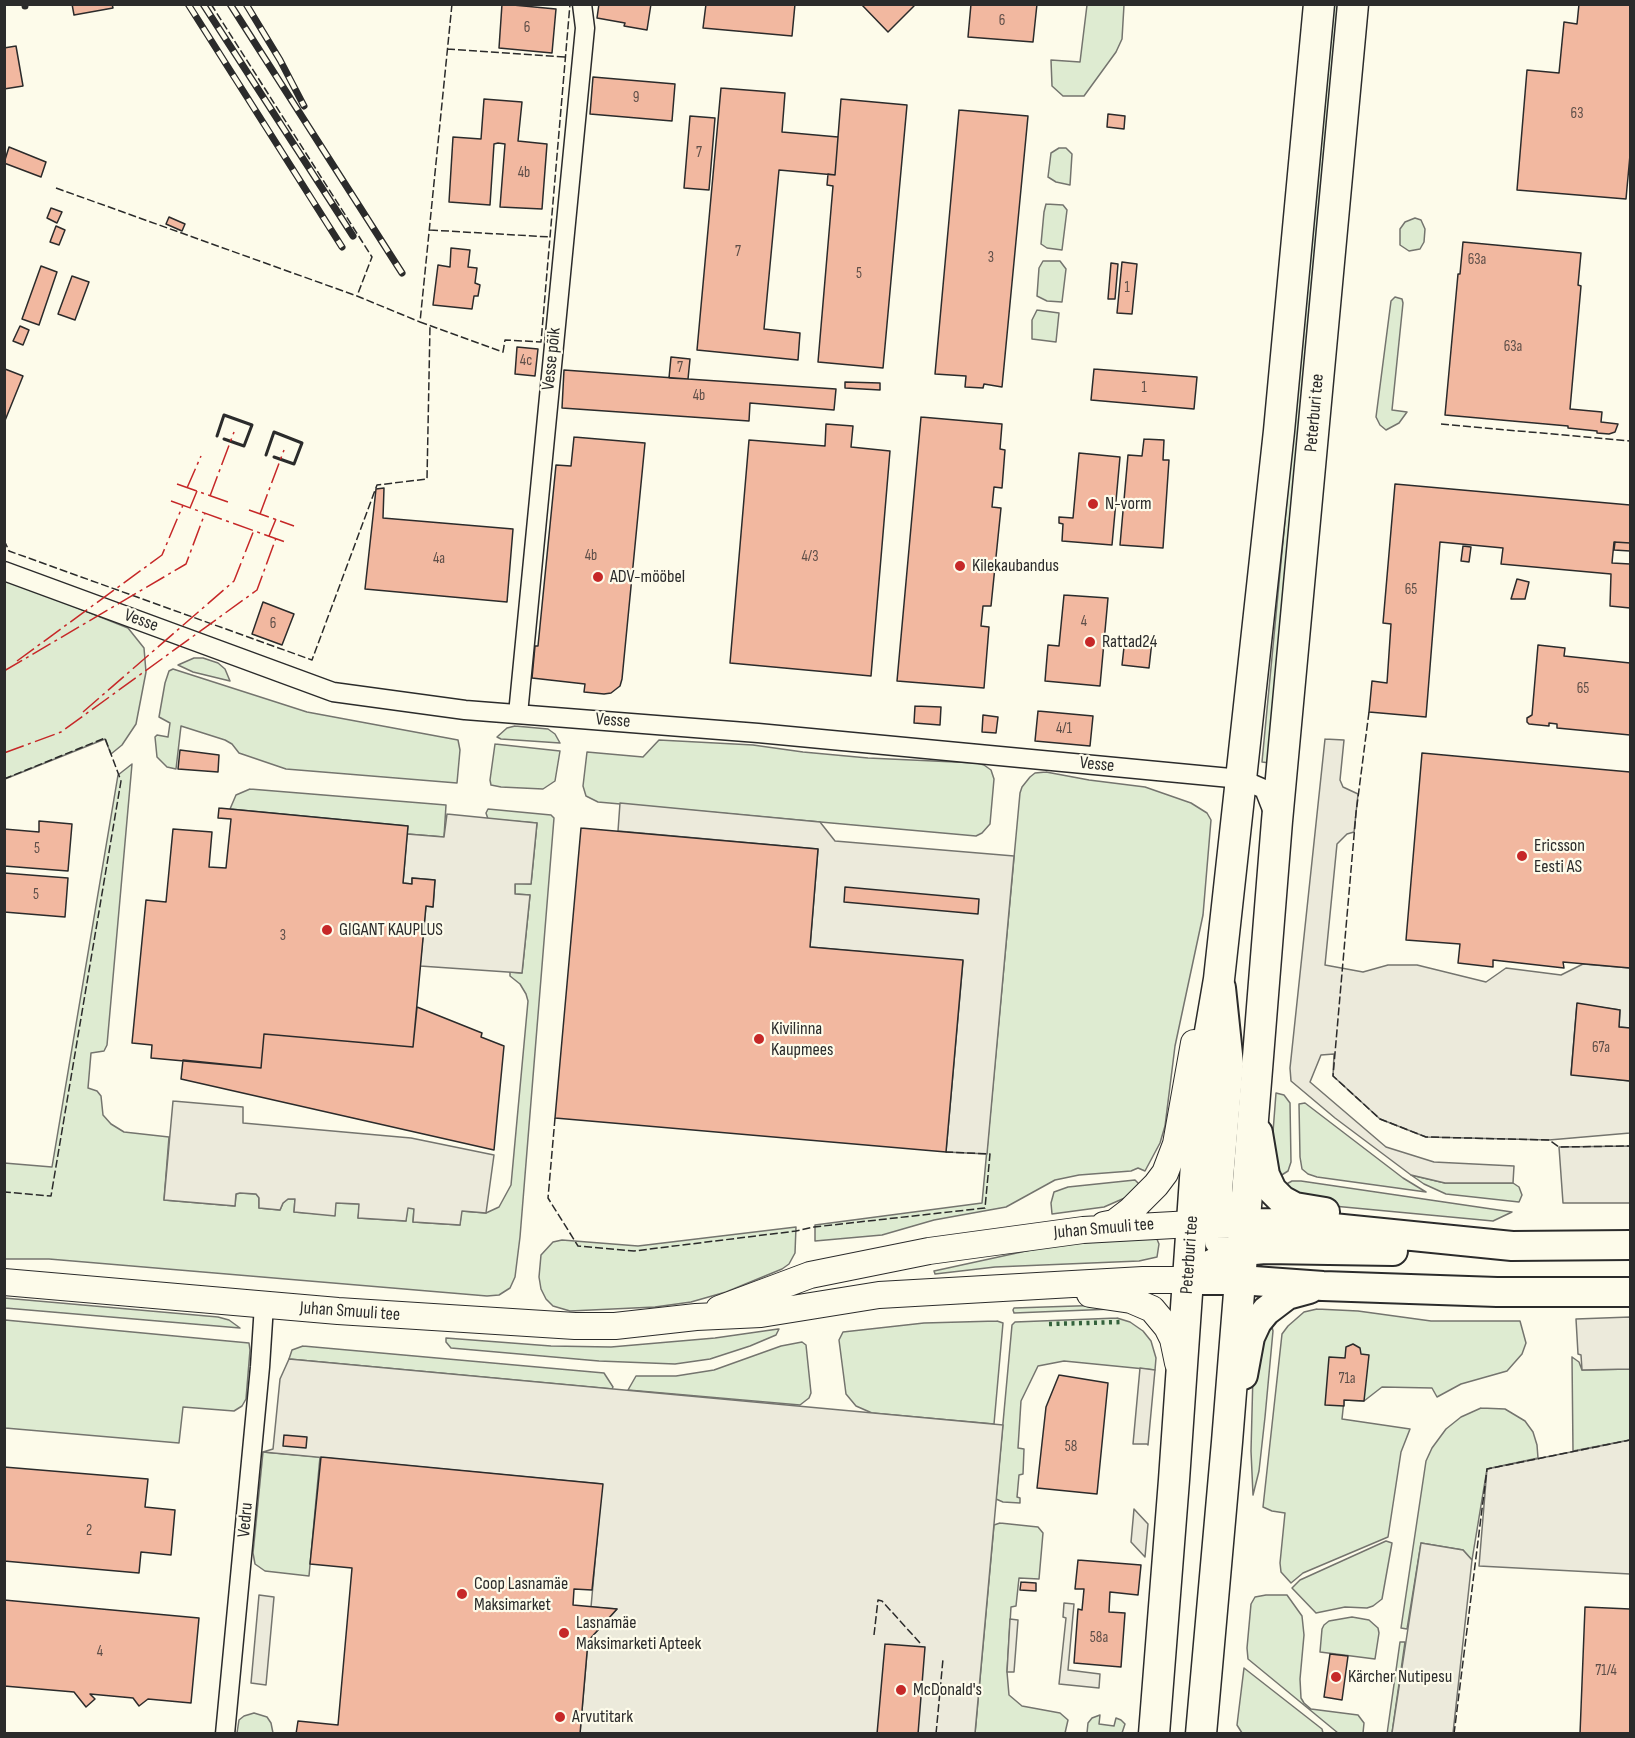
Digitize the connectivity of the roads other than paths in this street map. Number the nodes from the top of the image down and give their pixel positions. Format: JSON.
{"nodes":[{"id":1,"x":582,"y":4,"type":"edge"},
{"id":2,"x":1319,"y":4,"type":"edge"},
{"id":3,"x":1353,"y":4,"type":"edge"},
{"id":4,"x":4,"y":571,"type":"edge"},
{"id":5,"x":518,"y":714,"type":"junction"},
{"id":6,"x":1241,"y":779,"type":"junction"},
{"id":7,"x":1277,"y":821,"type":"junction"},
{"id":8,"x":1219,"y":979,"type":"junction"},
{"id":9,"x":1254,"y":1110,"type":"junction"},
{"id":10,"x":1083,"y":1230,"type":"junction"},
{"id":11,"x":1226,"y":1243,"type":"junction"},
{"id":12,"x":1630,"y":1245,"type":"edge"},
{"id":13,"x":1512,"y":1246,"type":"junction"},
{"id":14,"x":1188,"y":1280,"type":"junction"},
{"id":15,"x":4,"y":1282,"type":"edge"},
{"id":16,"x":1040,"y":1286,"type":"junction"},
{"id":17,"x":1323,"y":1286,"type":"junction"},
{"id":18,"x":1630,"y":1292,"type":"edge"},
{"id":19,"x":264,"y":1305,"type":"junction"},
{"id":20,"x":696,"y":1317,"type":"junction"},
{"id":21,"x":1181,"y":1378,"type":"junction"},
{"id":22,"x":1227,"y":1442,"type":"junction"},
{"id":23,"x":225,"y":1734,"type":"edge"},
{"id":24,"x":1154,"y":1734,"type":"edge"},
{"id":25,"x":1201,"y":1734,"type":"edge"}],
"edges":[{"from":1,"to":5,"type":"street","name":"Vesse põik"},
{"from":2,"to":6,"type":"highway","name":"Peterburi tee"},
{"from":3,"to":7,"type":"highway","name":"Peterburi tee"},
{"from":4,"to":5,"type":"street","name":"Vesse"},
{"from":5,"to":6,"type":"street","name":"Vesse"},
{"from":6,"to":7,"type":"street","name":"Peterburi tee"},
{"from":6,"to":8,"type":"highway","name":"Peterburi tee"},
{"from":7,"to":9,"type":"highway","name":"Peterburi tee"},
{"from":8,"to":10,"type":"main road"},
{"from":8,"to":11,"type":"highway","name":"Peterburi tee"},
{"from":9,"to":11,"type":"highway","name":"Peterburi tee"},
{"from":9,"to":13,"type":"main road"},
{"from":10,"to":11,"type":"main road","name":"Juhan Smuuli tee"},
{"from":10,"to":20,"type":"main road","name":"Juhan Smuuli tee"},
{"from":11,"to":13,"type":"main road"},
{"from":11,"to":14,"type":"highway","name":"Peterburi tee"},
{"from":11,"to":14,"type":"main road","name":"Juhan Smuuli tee"},
{"from":11,"to":17,"type":"main road","name":"Juhan Smuuli tee"},
{"from":11,"to":22,"type":"highway","name":"Peterburi tee"},
{"from":12,"to":13,"type":"main road"},
{"from":14,"to":16,"type":"main road","name":"Juhan Smuuli tee"},
{"from":14,"to":21,"type":"highway","name":"Peterburi tee"},
{"from":15,"to":19,"type":"main road","name":"Juhan Smuuli tee"},
{"from":16,"to":20,"type":"main road","name":"Juhan Smuuli tee"},
{"from":16,"to":21,"type":"main road"},
{"from":17,"to":18,"type":"main road","name":"Juhan Smuuli tee"},
{"from":17,"to":22,"type":"main road"},
{"from":19,"to":20,"type":"main road","name":"Juhan Smuuli tee"},
{"from":19,"to":23,"type":"street","name":"Vedru"},
{"from":21,"to":24,"type":"highway","name":"Peterburi tee"},
{"from":22,"to":25,"type":"highway","name":"Peterburi tee"}]}
